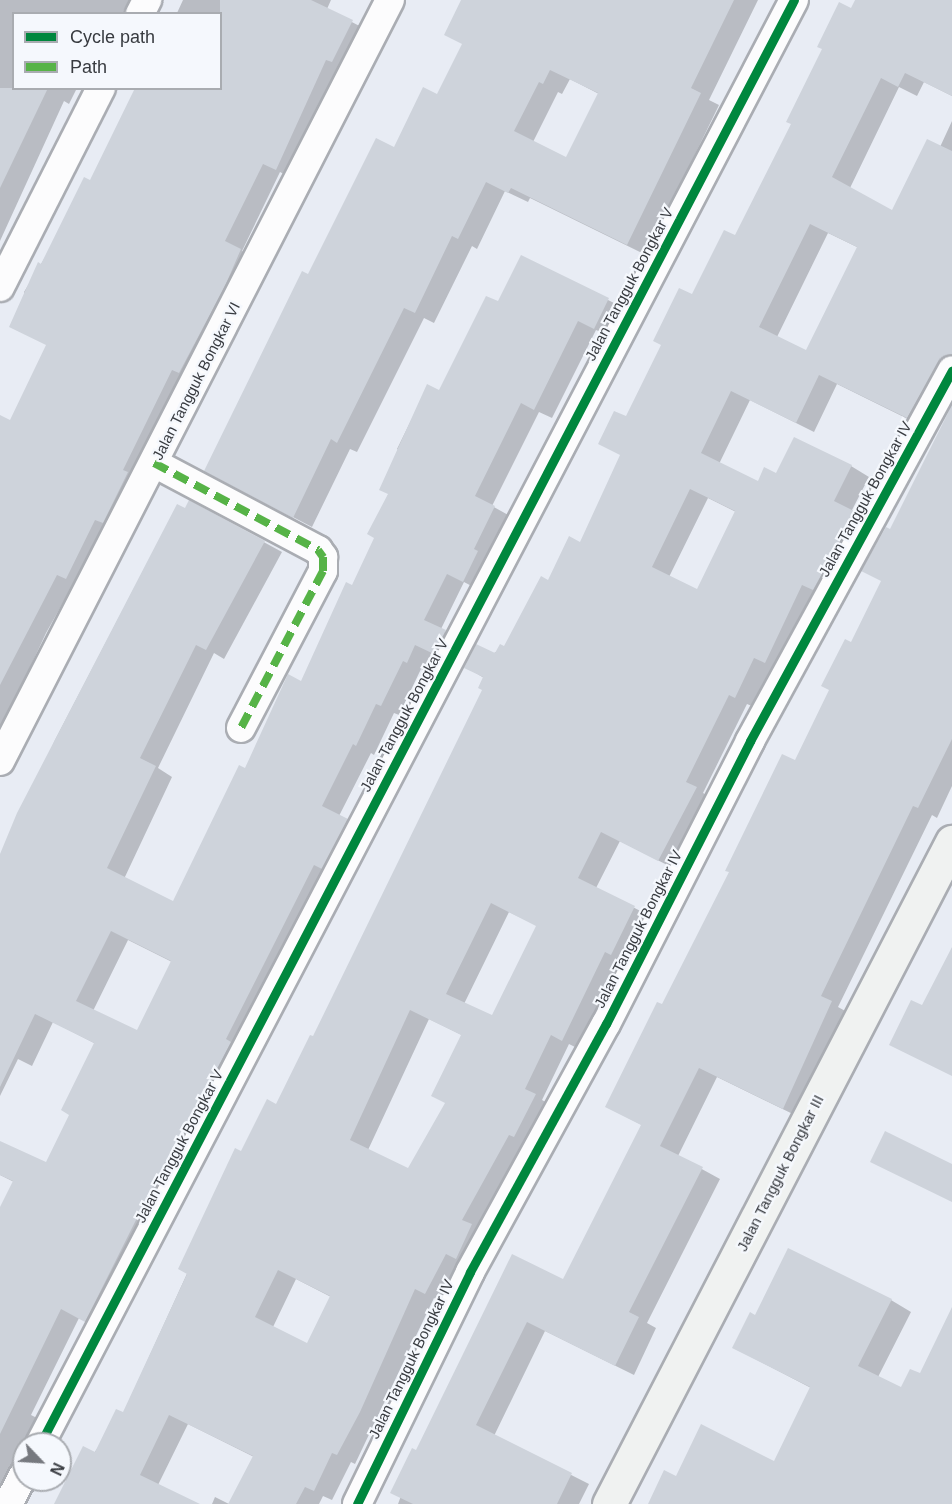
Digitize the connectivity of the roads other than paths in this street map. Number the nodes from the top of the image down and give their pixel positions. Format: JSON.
{"nodes":[{"id":1,"x":390,"y":0,"type":"edge"},
{"id":2,"x":794,"y":0,"type":"edge"},
{"id":3,"x":100,"y":90,"type":"edge"},
{"id":4,"x":0,"y":287,"type":"edge"},
{"id":5,"x":952,"y":370,"type":"edge"},
{"id":6,"x":154,"y":464,"type":"junction"},
{"id":7,"x":241,"y":728,"type":"dead end"},
{"id":8,"x":0,"y":762,"type":"edge"},
{"id":9,"x":952,"y":842,"type":"edge"},
{"id":10,"x":46,"y":1432,"type":"edge"},
{"id":11,"x":357,"y":1504,"type":"edge"},
{"id":12,"x":609,"y":1504,"type":"edge"}],
"edges":[{"from":1,"to":6,"type":"street","name":"Jalan Tangguk Bongkar VI"},
{"from":2,"to":10,"type":"street","name":"Jalan Tangguk Bongkar V"},
{"from":3,"to":4,"type":"street"},
{"from":5,"to":11,"type":"street","name":"Jalan Tangguk Bongkar IV"},
{"from":6,"to":7,"type":"street"},
{"from":6,"to":8,"type":"street","name":"Jalan Tangguk Bongkar VI"},
{"from":9,"to":12,"type":"street","name":"Jalan Tangguk Bongkar III"}]}
